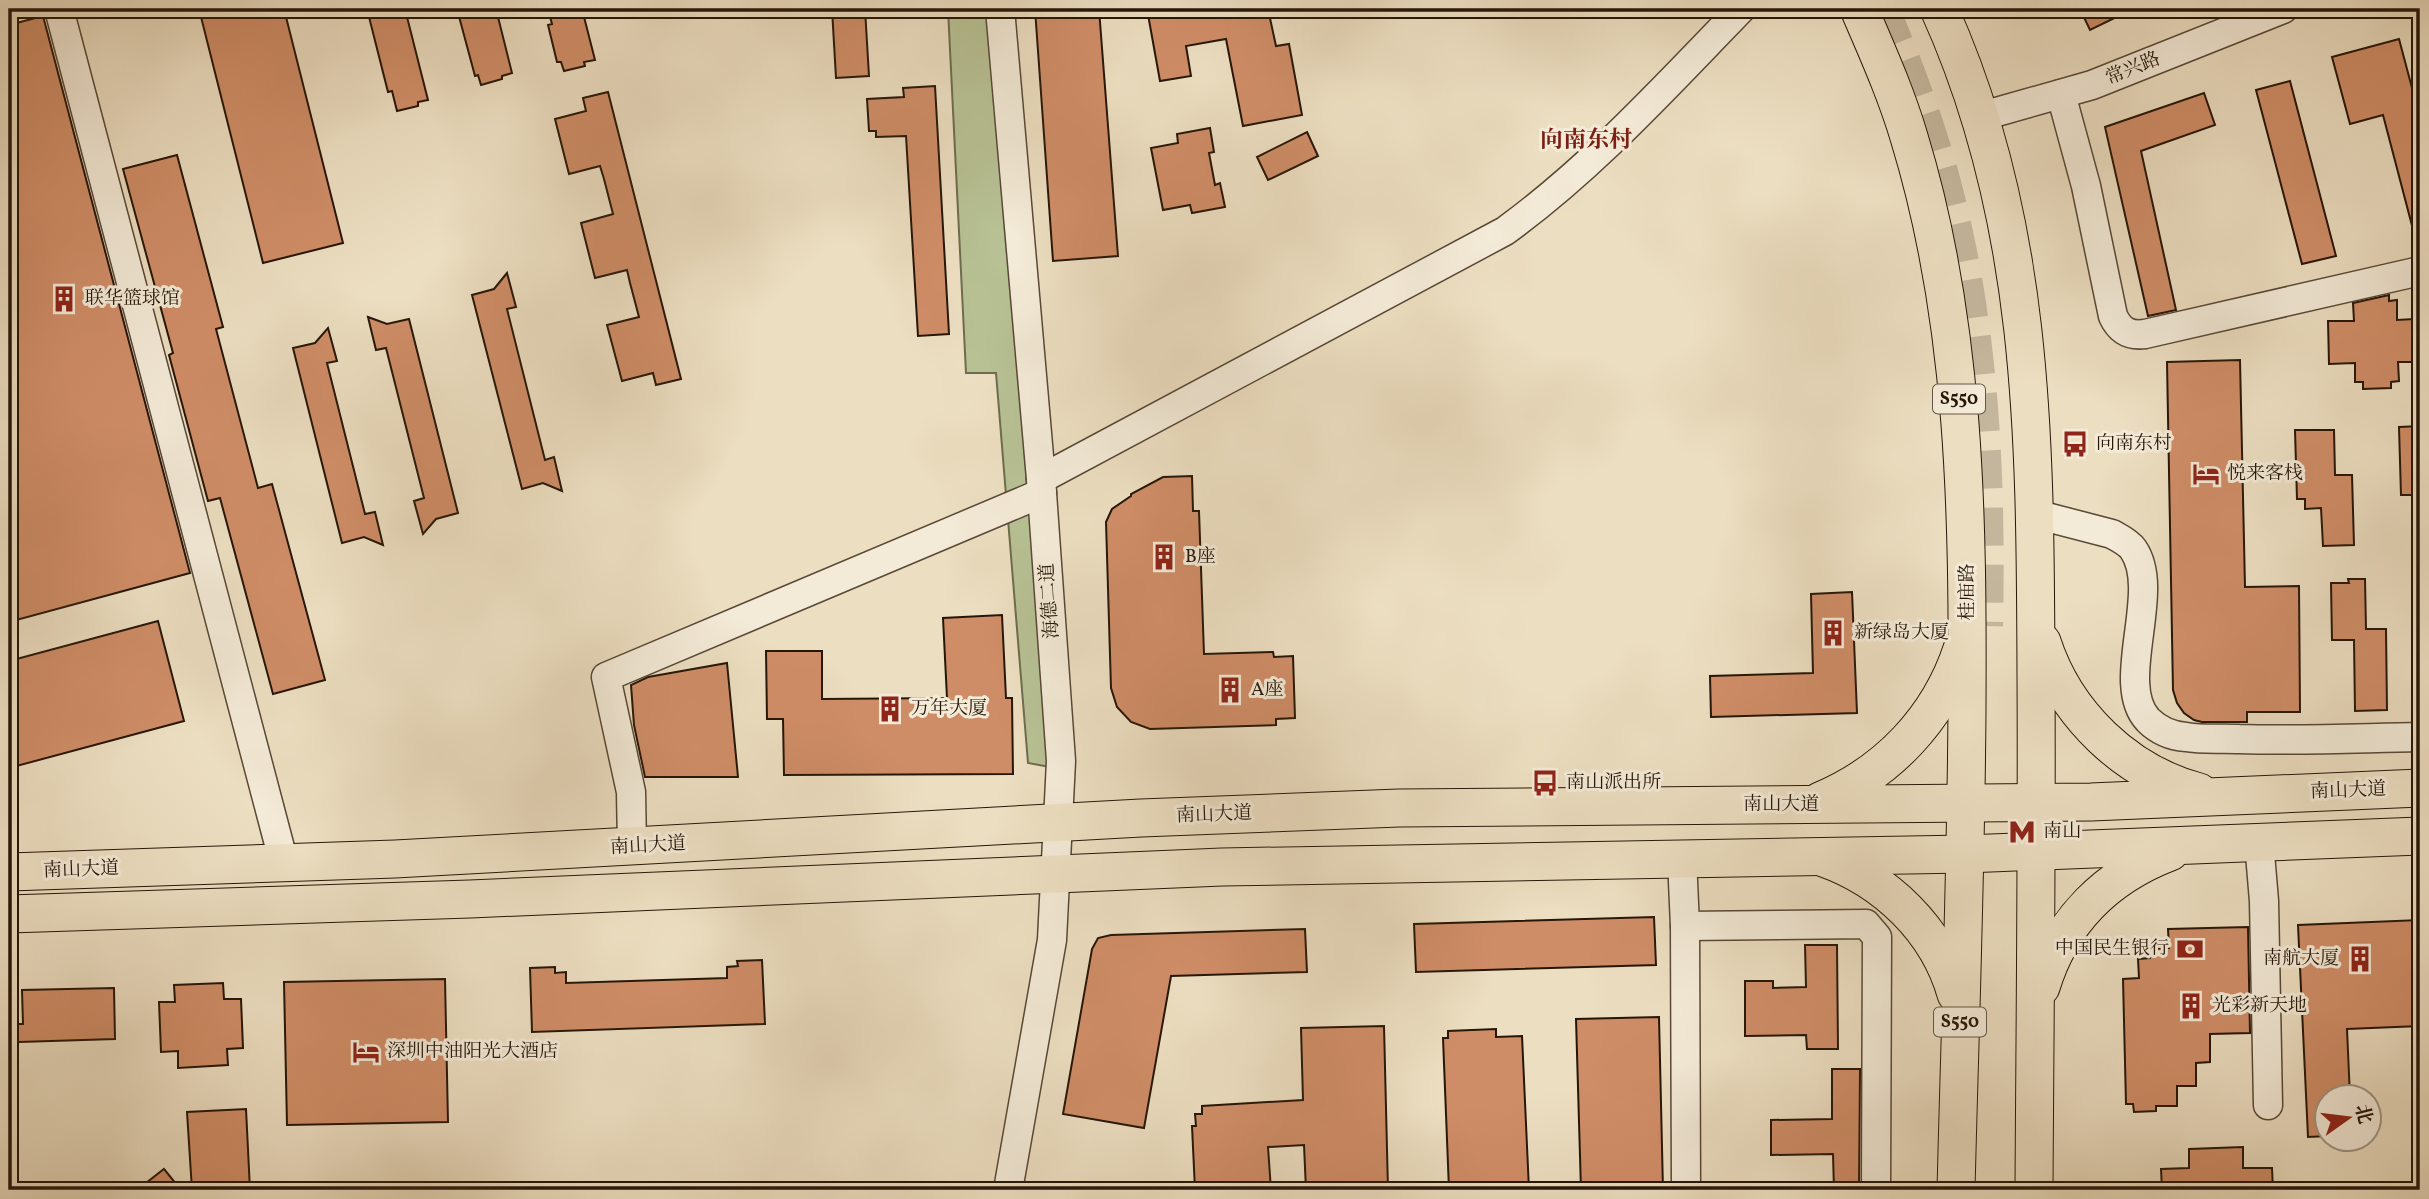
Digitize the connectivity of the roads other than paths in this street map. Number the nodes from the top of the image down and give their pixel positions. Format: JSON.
{"nodes":[{"id":1,"x":59,"y":9,"type":"edge"},
{"id":2,"x":1000,"y":9,"type":"edge"},
{"id":3,"x":1741,"y":9,"type":"edge"},
{"id":4,"x":1859,"y":9,"type":"edge"},
{"id":5,"x":1939,"y":9,"type":"edge"},
{"id":6,"x":2283,"y":9,"type":"edge"},
{"id":7,"x":2061,"y":94,"type":"junction"},
{"id":8,"x":1979,"y":117,"type":"junction"},
{"id":9,"x":2420,"y":271,"type":"edge"},
{"id":10,"x":1041,"y":486,"type":"junction"},
{"id":11,"x":2035,"y":514,"type":"junction"},
{"id":12,"x":2036,"y":621,"type":"junction"},
{"id":13,"x":1968,"y":628,"type":"junction"},
{"id":14,"x":2420,"y":737,"type":"edge"},
{"id":15,"x":2420,"y":788,"type":"edge"},
{"id":16,"x":2217,"y":797,"type":"junction"},
{"id":17,"x":2037,"y":802,"type":"junction"},
{"id":18,"x":1966,"y":803,"type":"junction"},
{"id":19,"x":1810,"y":805,"type":"junction"},
{"id":20,"x":1058,"y":822,"type":"junction"},
{"id":21,"x":2420,"y":836,"type":"edge"},
{"id":22,"x":2259,"y":842,"type":"junction"},
{"id":23,"x":2218,"y":843,"type":"junction"},
{"id":24,"x":632,"y":847,"type":"junction"},
{"id":25,"x":2035,"y":852,"type":"junction"},
{"id":26,"x":1966,"y":854,"type":"junction"},
{"id":27,"x":1816,"y":856,"type":"junction"},
{"id":28,"x":1682,"y":859,"type":"junction"},
{"id":29,"x":284,"y":863,"type":"junction"},
{"id":30,"x":9,"y":872,"type":"edge"},
{"id":31,"x":1055,"y":874,"type":"junction"},
{"id":32,"x":14,"y":915,"type":"edge"},
{"id":33,"x":1685,"y":926,"type":"junction"},
{"id":34,"x":1961,"y":1009,"type":"junction"},
{"id":35,"x":2035,"y":1019,"type":"junction"},
{"id":36,"x":2268,"y":1105,"type":"dead end"},
{"id":37,"x":1008,"y":1190,"type":"edge"},
{"id":38,"x":1686,"y":1190,"type":"edge"},
{"id":39,"x":1876,"y":1190,"type":"edge"},
{"id":40,"x":1956,"y":1190,"type":"edge"},
{"id":41,"x":2034,"y":1190,"type":"edge"}],
"edges":[{"from":1,"to":29,"type":"street"},
{"from":2,"to":10,"type":"street","name":"海德二道"},
{"from":3,"to":10,"type":"street"},
{"from":4,"to":13,"type":"main road","name":"桂庙路","number":"S550"},
{"from":5,"to":8,"type":"main road"},
{"from":6,"to":7,"type":"street","name":"常兴路"},
{"from":7,"to":8,"type":"street","name":"常兴路"},
{"from":7,"to":9,"type":"street"},
{"from":8,"to":11,"type":"main road"},
{"from":10,"to":20,"type":"street","name":"海德二道"},
{"from":10,"to":24,"type":"street"},
{"from":11,"to":12,"type":"main road"},
{"from":11,"to":14,"type":"street"},
{"from":12,"to":16,"type":"main road"},
{"from":12,"to":17,"type":"main road"},
{"from":13,"to":18,"type":"main road","name":"桂庙路","number":"S550"},
{"from":13,"to":19,"type":"main road"},
{"from":15,"to":16,"type":"main road","name":"南山大道"},
{"from":16,"to":17,"type":"main road","name":"南山大道"},
{"from":17,"to":18,"type":"main road","name":"南山大道"},
{"from":17,"to":25,"type":"main road"},
{"from":18,"to":19,"type":"main road","name":"南山大道"},
{"from":18,"to":26,"type":"main road","name":"桂庙路","number":"S550"},
{"from":19,"to":20,"type":"main road","name":"南山大道"},
{"from":20,"to":24,"type":"main road","name":"南山大道"},
{"from":20,"to":31,"type":"street","name":"海德二道"},
{"from":21,"to":22,"type":"main road"},
{"from":22,"to":23,"type":"main road"},
{"from":22,"to":36,"type":"street"},
{"from":23,"to":25,"type":"main road"},
{"from":23,"to":35,"type":"main road"},
{"from":24,"to":29,"type":"main road","name":"南山大道"},
{"from":25,"to":26,"type":"main road"},
{"from":25,"to":35,"type":"main road"},
{"from":26,"to":27,"type":"main road"},
{"from":26,"to":34,"type":"main road","name":"桂庙路","number":"S550"},
{"from":27,"to":28,"type":"main road"},
{"from":27,"to":34,"type":"main road"},
{"from":28,"to":31,"type":"main road"},
{"from":28,"to":33,"type":"street"},
{"from":29,"to":30,"type":"main road","name":"南山大道"},
{"from":31,"to":32,"type":"main road"},
{"from":31,"to":37,"type":"street","name":"海德二道"},
{"from":33,"to":38,"type":"street"},
{"from":33,"to":39,"type":"street"},
{"from":34,"to":40,"type":"main road","name":"桂庙路","number":"S550"},
{"from":35,"to":41,"type":"main road"}]}
